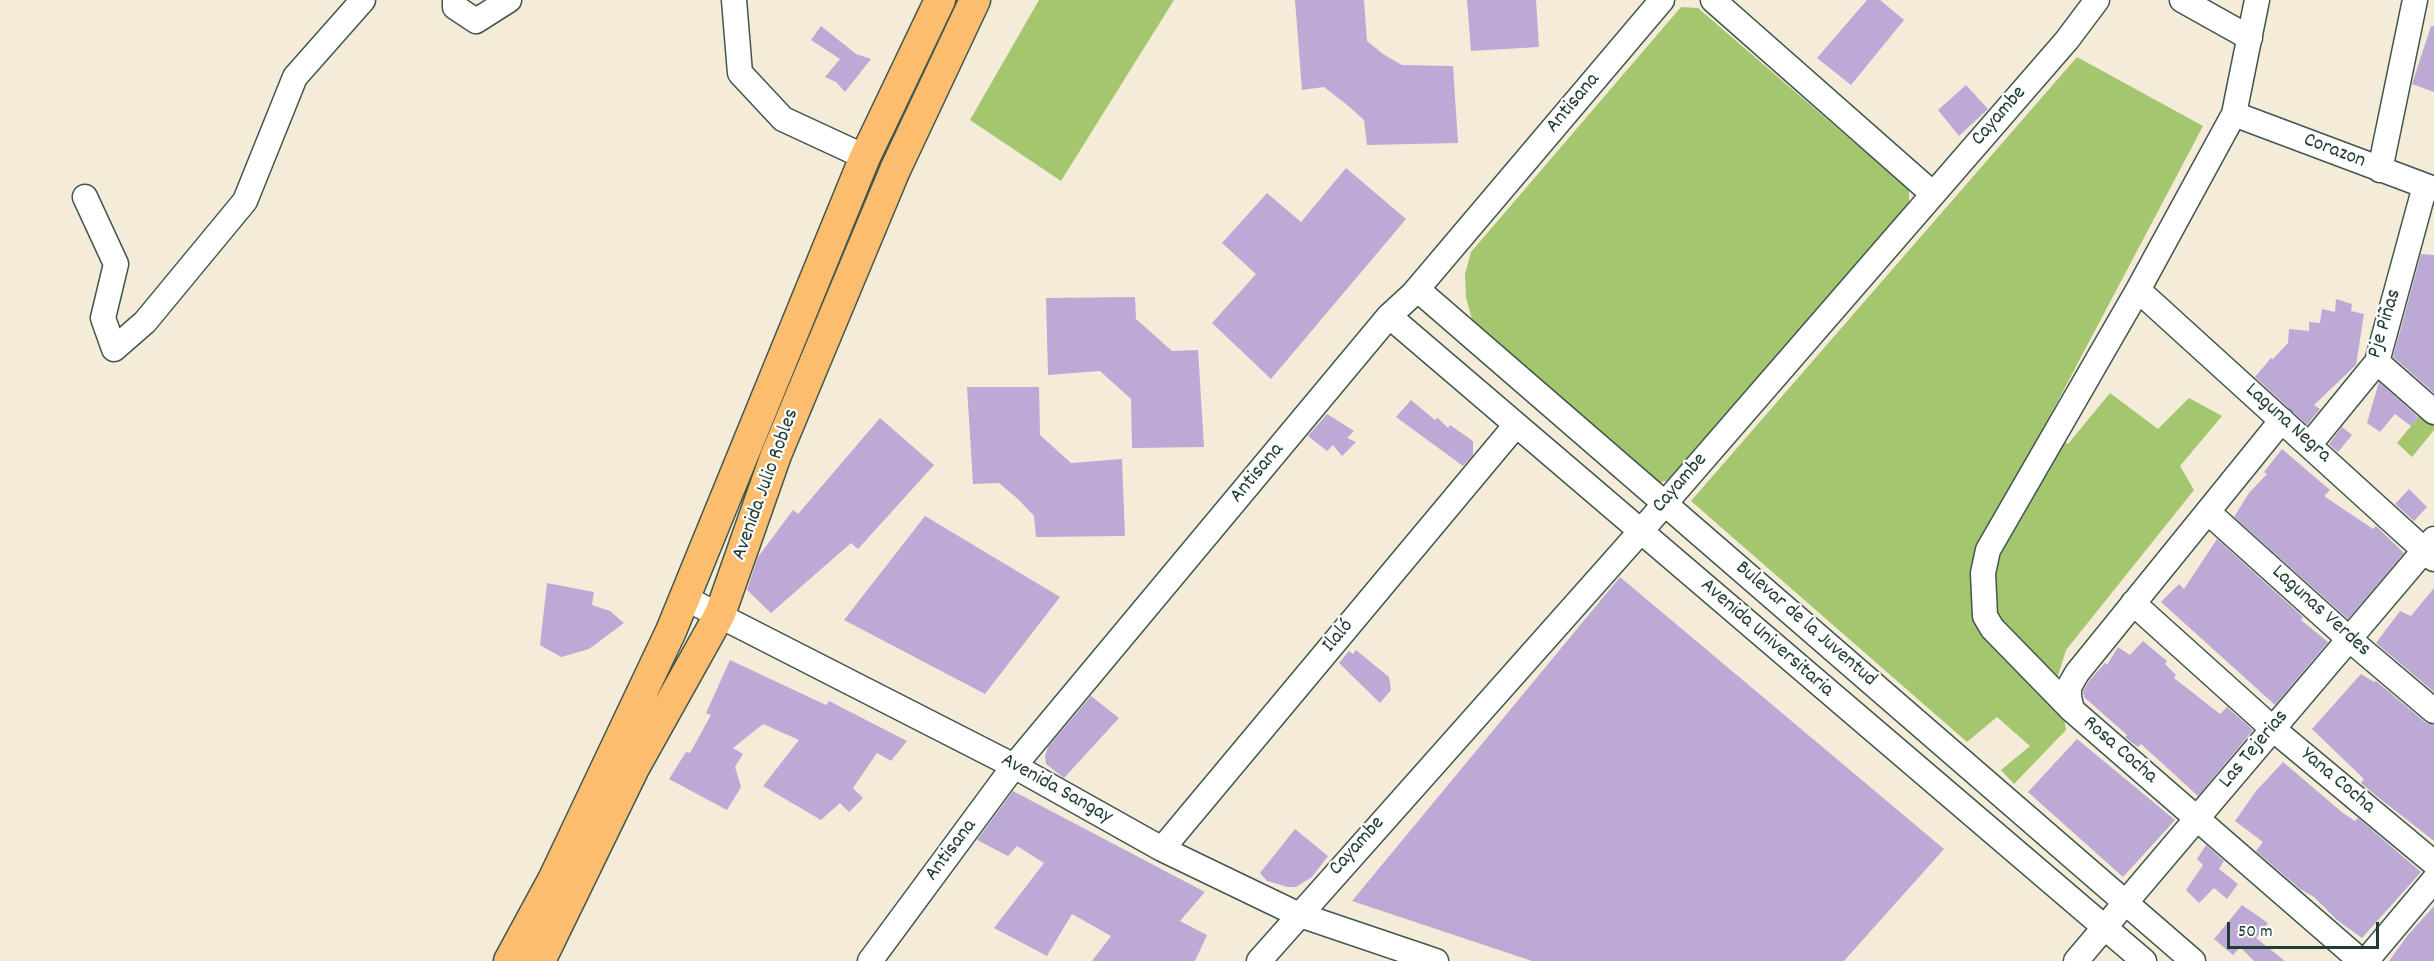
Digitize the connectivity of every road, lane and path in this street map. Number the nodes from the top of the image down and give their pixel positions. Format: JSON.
{"nodes":[{"id":1,"x":363,"y":0,"type":"edge"},
{"id":2,"x":455,"y":0,"type":"edge"},
{"id":3,"x":509,"y":0,"type":"edge"},
{"id":4,"x":734,"y":0,"type":"edge"},
{"id":5,"x":940,"y":0,"type":"edge"},
{"id":6,"x":975,"y":0,"type":"edge"},
{"id":7,"x":1662,"y":0,"type":"edge"},
{"id":8,"x":1713,"y":0,"type":"edge"},
{"id":9,"x":2097,"y":0,"type":"edge"},
{"id":10,"x":2182,"y":0,"type":"edge"},
{"id":11,"x":2257,"y":0,"type":"edge"},
{"id":12,"x":2415,"y":0,"type":"edge"},
{"id":13,"x":2250,"y":38,"type":"junction"},
{"id":14,"x":2234,"y":114,"type":"junction"},
{"id":15,"x":865,"y":157,"type":"junction"},
{"id":16,"x":2380,"y":170,"type":"junction"},
{"id":17,"x":2430,"y":187,"type":"edge"},
{"id":18,"x":1933,"y":194,"type":"junction"},
{"id":19,"x":85,"y":196,"type":"dead end"},
{"id":20,"x":1417,"y":289,"type":"junction"},
{"id":21,"x":2138,"y":290,"type":"junction"},
{"id":22,"x":1389,"y":316,"type":"junction"},
{"id":23,"x":2377,"y":362,"type":"junction"},
{"id":24,"x":2434,"y":412,"type":"edge"},
{"id":25,"x":2282,"y":420,"type":"junction"},
{"id":26,"x":1516,"y":425,"type":"junction"},
{"id":27,"x":2310,"y":444,"type":"junction"},
{"id":28,"x":1665,"y":502,"type":"junction"},
{"id":29,"x":2208,"y":512,"type":"junction"},
{"id":30,"x":1641,"y":531,"type":"junction"},
{"id":31,"x":2431,"y":550,"type":"edge"},
{"id":32,"x":685,"y":598,"type":"junction"},
{"id":33,"x":2133,"y":603,"type":"junction"},
{"id":34,"x":720,"y":614,"type":"junction"},
{"id":35,"x":2349,"y":639,"type":"junction"},
{"id":36,"x":2072,"y":710,"type":"junction"},
{"id":37,"x":2434,"y":711,"type":"edge"},
{"id":38,"x":2273,"y":729,"type":"junction"},
{"id":39,"x":1014,"y":766,"type":"junction"},
{"id":40,"x":2197,"y":818,"type":"junction"},
{"id":41,"x":1162,"y":849,"type":"junction"},
{"id":42,"x":2434,"y":863,"type":"edge"},
{"id":43,"x":2434,"y":880,"type":"edge"},
{"id":44,"x":2124,"y":904,"type":"junction"},
{"id":45,"x":1298,"y":914,"type":"junction"},
{"id":46,"x":2105,"y":927,"type":"junction"},
{"id":47,"x":509,"y":961,"type":"edge"},
{"id":48,"x":540,"y":961,"type":"edge"},
{"id":49,"x":870,"y":961,"type":"edge"},
{"id":50,"x":1258,"y":961,"type":"edge"},
{"id":51,"x":1436,"y":961,"type":"edge"},
{"id":52,"x":2076,"y":961,"type":"edge"},
{"id":53,"x":2144,"y":961,"type":"edge"},
{"id":54,"x":2193,"y":961,"type":"edge"},
{"id":55,"x":2361,"y":961,"type":"edge"},
{"id":56,"x":2366,"y":961,"type":"edge"}],
"edges":[{"from":1,"to":19,"type":"street"},
{"from":2,"to":3,"type":"street"},
{"from":4,"to":15,"type":"street"},
{"from":5,"to":15,"type":"main road","name":"Avenida Julio Robles"},
{"from":6,"to":34,"type":"main road","name":"Avenida Julio Robles"},
{"from":7,"to":20,"type":"street","name":"Antisana"},
{"from":8,"to":18,"type":"street"},
{"from":9,"to":18,"type":"street","name":"Cayambe"},
{"from":10,"to":13,"type":"street"},
{"from":11,"to":13,"type":"street"},
{"from":12,"to":16,"type":"street"},
{"from":13,"to":14,"type":"street"},
{"from":14,"to":16,"type":"street","name":"Corazon"},
{"from":14,"to":21,"type":"street"},
{"from":15,"to":32,"type":"main road","name":"Avenida Julio Robles"},
{"from":16,"to":17,"type":"street","name":"Corazon"},
{"from":17,"to":23,"type":"street","name":"Pje Piñas"},
{"from":18,"to":28,"type":"street","name":"Cayambe"},
{"from":20,"to":22,"type":"street","name":"Antisana"},
{"from":20,"to":28,"type":"street","name":"Bulevar de la Juventud"},
{"from":21,"to":25,"type":"street","name":"Laguna Negra"},
{"from":21,"to":36,"type":"street"},
{"from":22,"to":26,"type":"street","name":"Avenida Universitaria"},
{"from":22,"to":39,"type":"street","name":"Antisana"},
{"from":23,"to":24,"type":"street"},
{"from":23,"to":27,"type":"street","name":"Pje Piñas"},
{"from":25,"to":27,"type":"street","name":"Laguna Negra"},
{"from":25,"to":29,"type":"street","name":"Rosa Cocha"},
{"from":26,"to":30,"type":"street","name":"Avenida Universitaria"},
{"from":26,"to":41,"type":"street","name":"Ilaló"},
{"from":27,"to":31,"type":"street","name":"Laguna Negra"},
{"from":28,"to":30,"type":"street","name":"Cayambe"},
{"from":28,"to":44,"type":"street","name":"Bulevar de la Juventud"},
{"from":29,"to":33,"type":"street","name":"Rosa Cocha"},
{"from":29,"to":35,"type":"street","name":"Lagunas Verdes"},
{"from":30,"to":45,"type":"street","name":"Cayambe"},
{"from":30,"to":46,"type":"street","name":"Avenida Universitaria"},
{"from":31,"to":35,"type":"street","name":"Las Tejerias"},
{"from":32,"to":34,"type":"street","name":"Avenida Sangay"},
{"from":32,"to":47,"type":"main road","name":"Avenida Julio Robles"},
{"from":33,"to":36,"type":"street","name":"Rosa Cocha"},
{"from":33,"to":38,"type":"street","name":"Yana Cocha"},
{"from":34,"to":39,"type":"street","name":"Avenida Sangay"},
{"from":34,"to":48,"type":"main road","name":"Avenida Julio Robles"},
{"from":35,"to":37,"type":"street","name":"Lagunas Verdes"},
{"from":35,"to":38,"type":"street","name":"Las Tejerias"},
{"from":36,"to":40,"type":"street","name":"Rosa Cocha"},
{"from":38,"to":40,"type":"street","name":"Las Tejerias"},
{"from":38,"to":42,"type":"street","name":"Yana Cocha"},
{"from":39,"to":41,"type":"street","name":"Avenida Sangay"},
{"from":39,"to":49,"type":"street","name":"Antisana"},
{"from":40,"to":44,"type":"street","name":"Las Tejerias"},
{"from":40,"to":55,"type":"street","name":"Rosa Cocha"},
{"from":41,"to":45,"type":"street","name":"Avenida Sangay"},
{"from":43,"to":56,"type":"street"},
{"from":44,"to":46,"type":"street","name":"Las Tejerias"},
{"from":44,"to":54,"type":"street","name":"Bulevar de la Juventud"},
{"from":45,"to":50,"type":"street","name":"Cayambe"},
{"from":45,"to":51,"type":"street","name":"Avenida Sangay"},
{"from":46,"to":52,"type":"street","name":"Las Tejerias"},
{"from":46,"to":53,"type":"street","name":"Avenida Universitaria"}]}
